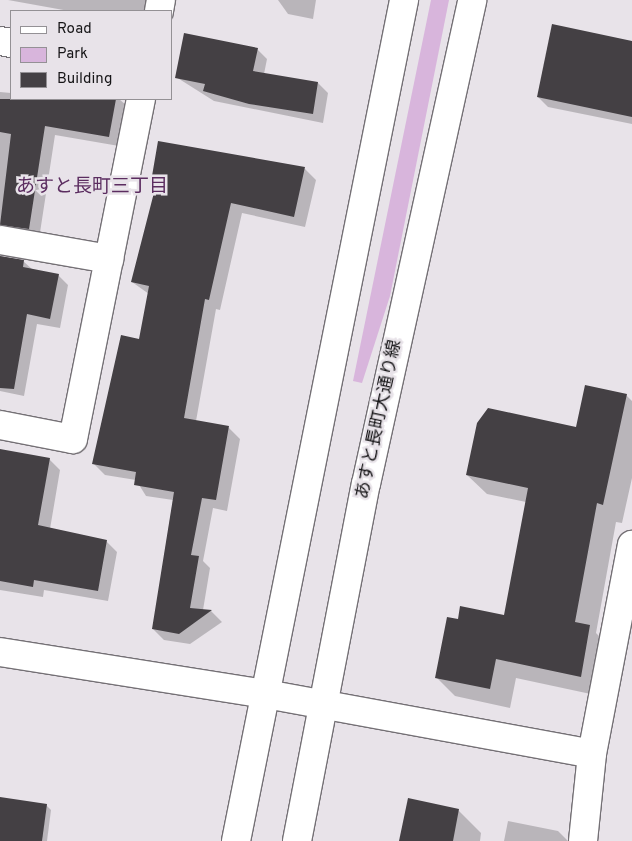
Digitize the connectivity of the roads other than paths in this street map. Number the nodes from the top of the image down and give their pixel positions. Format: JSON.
{"nodes":[{"id":1,"x":404,"y":0,"type":"edge"},
{"id":2,"x":472,"y":0,"type":"edge"},
{"id":3,"x":141,"y":100,"type":"edge"},
{"id":4,"x":0,"y":240,"type":"edge"},
{"id":5,"x":109,"y":259,"type":"junction"},
{"id":6,"x":0,"y":425,"type":"edge"},
{"id":7,"x":632,"y":545,"type":"edge"},
{"id":8,"x":0,"y":652,"type":"edge"},
{"id":9,"x":266,"y":694,"type":"junction"},
{"id":10,"x":322,"y":706,"type":"junction"},
{"id":11,"x":592,"y":754,"type":"junction"},
{"id":12,"x":236,"y":841,"type":"edge"},
{"id":13,"x":297,"y":841,"type":"edge"},
{"id":14,"x":583,"y":841,"type":"edge"}],
"edges":[{"from":1,"to":9,"type":"main road"},
{"from":2,"to":10,"type":"main road","name":"あすと長町大通り線"},
{"from":3,"to":5,"type":"main road"},
{"from":4,"to":5,"type":"main road"},
{"from":5,"to":6,"type":"main road"},
{"from":7,"to":11,"type":"main road"},
{"from":8,"to":9,"type":"main road"},
{"from":9,"to":10,"type":"main road"},
{"from":9,"to":12,"type":"main road"},
{"from":10,"to":11,"type":"main road"},
{"from":10,"to":13,"type":"main road","name":"あすと長町大通り線"},
{"from":11,"to":14,"type":"main road"}]}
